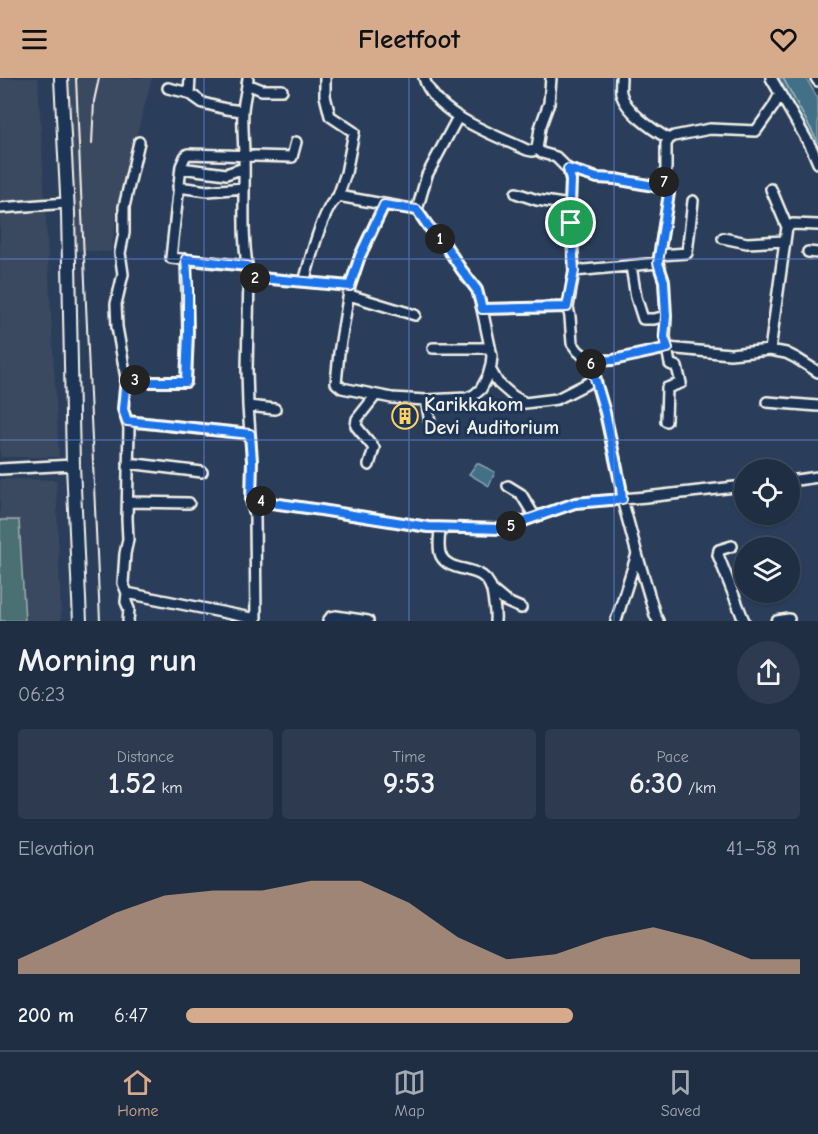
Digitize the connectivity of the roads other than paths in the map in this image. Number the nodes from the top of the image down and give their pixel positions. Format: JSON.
{"nodes":[{"id":1,"x":61,"y":78,"type":"edge"},
{"id":2,"x":190,"y":78,"type":"edge"},
{"id":3,"x":325,"y":78,"type":"edge"},
{"id":4,"x":424,"y":78,"type":"edge"},
{"id":5,"x":551,"y":78,"type":"edge"},
{"id":6,"x":621,"y":78,"type":"edge"},
{"id":7,"x":771,"y":78,"type":"edge"},
{"id":8,"x":247,"y":81,"type":"edge"},
{"id":9,"x":168,"y":88,"type":"dead end"},
{"id":10,"x":282,"y":90,"type":"dead end"},
{"id":11,"x":189,"y":93,"type":"junction"},
{"id":12,"x":780,"y":94,"type":"junction"},
{"id":13,"x":243,"y":111,"type":"junction"},
{"id":14,"x":458,"y":117,"type":"junction"},
{"id":15,"x":669,"y":139,"type":"junction"},
{"id":16,"x":139,"y":142,"type":"dead end"},
{"id":17,"x":296,"y":142,"type":"dead end"},
{"id":18,"x":537,"y":149,"type":"junction"},
{"id":19,"x":244,"y":155,"type":"junction"},
{"id":20,"x":818,"y":163,"type":"edge"},
{"id":21,"x":181,"y":168,"type":"junction"},
{"id":22,"x":244,"y":168,"type":"junction"},
{"id":23,"x":568,"y":169,"type":"junction"},
{"id":24,"x":664,"y":181,"type":"junction"},
{"id":25,"x":178,"y":187,"type":"junction"},
{"id":26,"x":244,"y":188,"type":"junction"},
{"id":27,"x":771,"y":189,"type":"dead end"},
{"id":28,"x":516,"y":193,"type":"dead end"},
{"id":29,"x":338,"y":196,"type":"junction"},
{"id":30,"x":693,"y":201,"type":"dead end"},
{"id":31,"x":68,"y":203,"type":"junction"},
{"id":32,"x":384,"y":205,"type":"junction"},
{"id":33,"x":570,"y":205,"type":"junction"},
{"id":34,"x":0,"y":208,"type":"edge"},
{"id":35,"x":417,"y":210,"type":"junction"},
{"id":36,"x":818,"y":225,"type":"edge"},
{"id":37,"x":787,"y":227,"type":"junction"},
{"id":38,"x":723,"y":238,"type":"dead end"},
{"id":39,"x":785,"y":241,"type":"junction"},
{"id":40,"x":186,"y":259,"type":"junction"},
{"id":41,"x":659,"y":259,"type":"junction"},
{"id":42,"x":247,"y":266,"type":"junction"},
{"id":43,"x":631,"y":266,"type":"junction"},
{"id":44,"x":574,"y":271,"type":"junction"},
{"id":45,"x":249,"y":277,"type":"junction"},
{"id":46,"x":304,"y":282,"type":"junction"},
{"id":47,"x":350,"y":290,"type":"junction"},
{"id":48,"x":567,"y":307,"type":"junction"},
{"id":49,"x":482,"y":309,"type":"junction"},
{"id":50,"x":415,"y":315,"type":"dead end"},
{"id":51,"x":666,"y":316,"type":"junction"},
{"id":52,"x":433,"y":348,"type":"dead end"},
{"id":53,"x":490,"y":348,"type":"junction"},
{"id":54,"x":668,"y":348,"type":"junction"},
{"id":55,"x":770,"y":350,"type":"junction"},
{"id":56,"x":590,"y":361,"type":"junction"},
{"id":57,"x":490,"y":369,"type":"junction"},
{"id":58,"x":818,"y":372,"type":"edge"},
{"id":59,"x":126,"y":378,"type":"junction"},
{"id":60,"x":596,"y":379,"type":"junction"},
{"id":61,"x":376,"y":395,"type":"junction"},
{"id":62,"x":426,"y":400,"type":"junction"},
{"id":63,"x":767,"y":402,"type":"dead end"},
{"id":64,"x":248,"y":406,"type":"junction"},
{"id":65,"x":818,"y":406,"type":"edge"},
{"id":66,"x":275,"y":409,"type":"dead end"},
{"id":67,"x":127,"y":421,"type":"junction"},
{"id":68,"x":666,"y":421,"type":"dead end"},
{"id":69,"x":430,"y":422,"type":"dead end"},
{"id":70,"x":250,"y":434,"type":"junction"},
{"id":71,"x":128,"y":462,"type":"junction"},
{"id":72,"x":73,"y":465,"type":"junction"},
{"id":73,"x":369,"y":465,"type":"dead end"},
{"id":74,"x":0,"y":469,"type":"edge"},
{"id":75,"x":202,"y":472,"type":"dead end"},
{"id":76,"x":818,"y":477,"type":"edge"},
{"id":77,"x":800,"y":479,"type":"edge"},
{"id":78,"x":508,"y":486,"type":"dead end"},
{"id":79,"x":734,"y":487,"type":"edge"},
{"id":80,"x":622,"y":499,"type":"junction"},
{"id":81,"x":251,"y":500,"type":"junction"},
{"id":82,"x":128,"y":502,"type":"junction"},
{"id":83,"x":189,"y":503,"type":"dead end"},
{"id":84,"x":536,"y":517,"type":"junction"},
{"id":85,"x":440,"y":528,"type":"junction"},
{"id":86,"x":732,"y":546,"type":"dead end"},
{"id":87,"x":636,"y":554,"type":"junction"},
{"id":88,"x":493,"y":591,"type":"junction"},
{"id":89,"x":127,"y":593,"type":"junction"},
{"id":90,"x":521,"y":608,"type":"dead end"},
{"id":91,"x":789,"y":619,"type":"dead end"},
{"id":92,"x":256,"y":620,"type":"edge"},
{"id":93,"x":80,"y":621,"type":"edge"},
{"id":94,"x":128,"y":621,"type":"edge"},
{"id":95,"x":328,"y":621,"type":"edge"},
{"id":96,"x":368,"y":621,"type":"edge"},
{"id":97,"x":495,"y":621,"type":"edge"},
{"id":98,"x":616,"y":621,"type":"edge"},
{"id":99,"x":658,"y":621,"type":"edge"},
{"id":100,"x":744,"y":621,"type":"edge"},
{"id":101,"x":777,"y":621,"type":"edge"}],
"edges":[{"from":1,"to":31,"type":"main road"},
{"from":2,"to":11,"type":"street"},
{"from":3,"to":29,"type":"street"},
{"from":4,"to":14,"type":"street"},
{"from":5,"to":18,"type":"street"},
{"from":6,"to":15,"type":"street"},
{"from":7,"to":12,"type":"street"},
{"from":8,"to":10,"type":"street"},
{"from":8,"to":13,"type":"street"},
{"from":9,"to":11,"type":"street"},
{"from":11,"to":13,"type":"street"},
{"from":12,"to":15,"type":"street"},
{"from":12,"to":20,"type":"street"},
{"from":13,"to":19,"type":"street"},
{"from":14,"to":18,"type":"street"},
{"from":14,"to":35,"type":"street"},
{"from":15,"to":24,"type":"street"},
{"from":16,"to":59,"type":"street"},
{"from":17,"to":19,"type":"street"},
{"from":18,"to":23,"type":"street"},
{"from":19,"to":21,"type":"street"},
{"from":19,"to":22,"type":"street"},
{"from":21,"to":22,"type":"street"},
{"from":21,"to":25,"type":"street"},
{"from":22,"to":26,"type":"street"},
{"from":23,"to":24,"type":"street"},
{"from":23,"to":33,"type":"street"},
{"from":24,"to":41,"type":"street"},
{"from":25,"to":26,"type":"street"},
{"from":25,"to":40,"type":"street"},
{"from":26,"to":42,"type":"street"},
{"from":27,"to":37,"type":"street"},
{"from":28,"to":33,"type":"street"},
{"from":29,"to":32,"type":"street"},
{"from":29,"to":46,"type":"street"},
{"from":30,"to":41,"type":"street"},
{"from":31,"to":34,"type":"street"},
{"from":31,"to":72,"type":"main road"},
{"from":32,"to":35,"type":"street"},
{"from":32,"to":47,"type":"street"},
{"from":33,"to":44,"type":"street"},
{"from":35,"to":49,"type":"street"},
{"from":36,"to":37,"type":"street"},
{"from":37,"to":39,"type":"street"},
{"from":38,"to":39,"type":"street"},
{"from":39,"to":55,"type":"street"},
{"from":40,"to":42,"type":"street"},
{"from":40,"to":59,"type":"street"},
{"from":41,"to":43,"type":"street"},
{"from":41,"to":51,"type":"street"},
{"from":42,"to":45,"type":"street"},
{"from":43,"to":44,"type":"street"},
{"from":43,"to":51,"type":"street"},
{"from":44,"to":48,"type":"street"},
{"from":45,"to":46,"type":"street"},
{"from":45,"to":64,"type":"street"},
{"from":46,"to":47,"type":"street"},
{"from":47,"to":50,"type":"street"},
{"from":47,"to":61,"type":"street"},
{"from":48,"to":49,"type":"street"},
{"from":48,"to":56,"type":"street"},
{"from":49,"to":53,"type":"street"},
{"from":51,"to":54,"type":"street"},
{"from":52,"to":53,"type":"street"},
{"from":53,"to":57,"type":"street"},
{"from":54,"to":55,"type":"street"},
{"from":54,"to":56,"type":"street"},
{"from":54,"to":68,"type":"street"},
{"from":55,"to":58,"type":"street"},
{"from":56,"to":60,"type":"street"},
{"from":57,"to":60,"type":"street"},
{"from":57,"to":62,"type":"street"},
{"from":59,"to":67,"type":"street"},
{"from":60,"to":80,"type":"street"},
{"from":61,"to":62,"type":"street"},
{"from":61,"to":73,"type":"street"},
{"from":62,"to":69,"type":"street"},
{"from":63,"to":65,"type":"street"},
{"from":64,"to":66,"type":"street"},
{"from":64,"to":70,"type":"street"},
{"from":67,"to":70,"type":"street"},
{"from":67,"to":71,"type":"street"},
{"from":70,"to":81,"type":"street"},
{"from":71,"to":75,"type":"street"},
{"from":71,"to":82,"type":"street"},
{"from":72,"to":74,"type":"street"},
{"from":72,"to":93,"type":"main road"},
{"from":76,"to":77,"type":"street"},
{"from":78,"to":84,"type":"street"},
{"from":79,"to":80,"type":"street"},
{"from":80,"to":84,"type":"street"},
{"from":80,"to":87,"type":"street"},
{"from":81,"to":85,"type":"street"},
{"from":81,"to":92,"type":"street"},
{"from":82,"to":83,"type":"street"},
{"from":82,"to":89,"type":"street"},
{"from":84,"to":85,"type":"street"},
{"from":85,"to":88,"type":"street"},
{"from":86,"to":100,"type":"street"},
{"from":87,"to":98,"type":"street"},
{"from":87,"to":99,"type":"street"},
{"from":88,"to":90,"type":"street"},
{"from":88,"to":97,"type":"street"},
{"from":89,"to":92,"type":"street"},
{"from":89,"to":94,"type":"street"},
{"from":91,"to":101,"type":"street"},
{"from":95,"to":96,"type":"street"}]}
